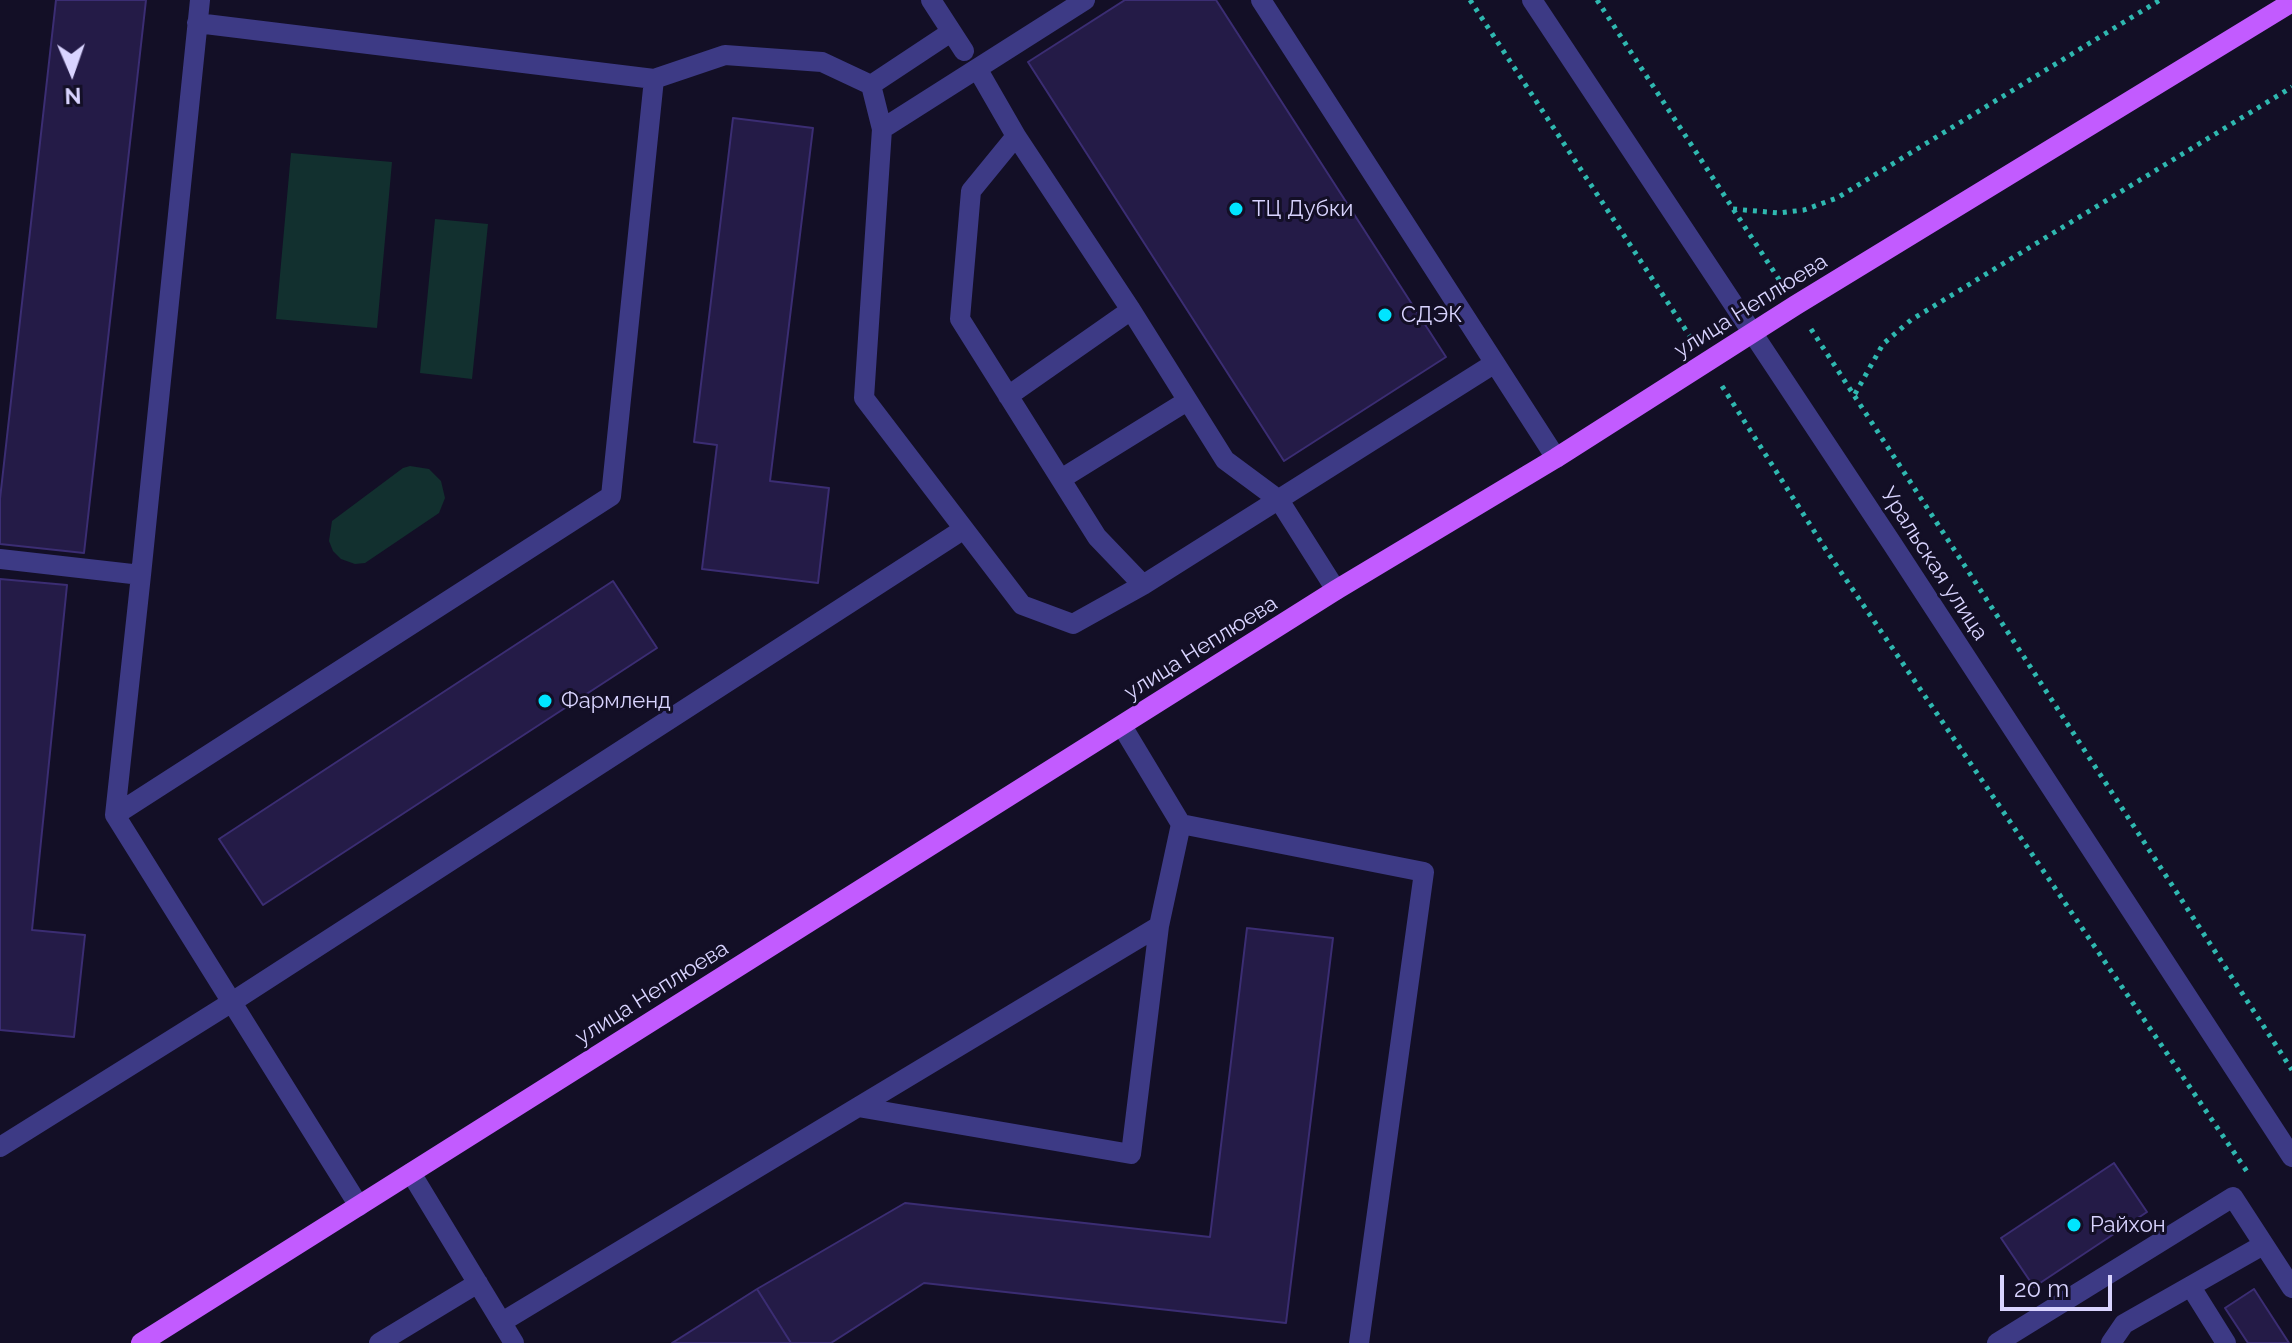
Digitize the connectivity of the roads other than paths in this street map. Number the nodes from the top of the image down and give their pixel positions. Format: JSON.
{"nodes":[{"id":1,"x":200,"y":0,"type":"edge"},
{"id":2,"x":931,"y":0,"type":"edge"},
{"id":3,"x":1085,"y":0,"type":"edge"},
{"id":4,"x":1261,"y":0,"type":"edge"},
{"id":5,"x":1532,"y":0,"type":"edge"},
{"id":6,"x":2292,"y":2,"type":"edge"},
{"id":7,"x":197,"y":23,"type":"junction"},
{"id":8,"x":951,"y":32,"type":"junction"},
{"id":9,"x":964,"y":51,"type":"dead end"},
{"id":10,"x":978,"y":70,"type":"junction"},
{"id":11,"x":654,"y":79,"type":"junction"},
{"id":12,"x":871,"y":85,"type":"junction"},
{"id":13,"x":882,"y":129,"type":"junction"},
{"id":14,"x":1016,"y":136,"type":"junction"},
{"id":15,"x":1131,"y":310,"type":"junction"},
{"id":16,"x":1752,"y":334,"type":"junction"},
{"id":17,"x":1495,"y":363,"type":"junction"},
{"id":18,"x":1008,"y":396,"type":"junction"},
{"id":19,"x":1187,"y":401,"type":"junction"},
{"id":20,"x":1556,"y":458,"type":"junction"},
{"id":21,"x":1061,"y":479,"type":"junction"},
{"id":22,"x":1279,"y":500,"type":"junction"},
{"id":23,"x":964,"y":529,"type":"junction"},
{"id":24,"x":0,"y":559,"type":"edge"},
{"id":25,"x":141,"y":575,"type":"junction"},
{"id":26,"x":1143,"y":585,"type":"junction"},
{"id":27,"x":1336,"y":590,"type":"junction"},
{"id":28,"x":1122,"y":726,"type":"junction"},
{"id":29,"x":115,"y":815,"type":"junction"},
{"id":30,"x":1181,"y":824,"type":"junction"},
{"id":31,"x":1159,"y":926,"type":"junction"},
{"id":32,"x":232,"y":1002,"type":"junction"},
{"id":33,"x":858,"y":1107,"type":"junction"},
{"id":34,"x":0,"y":1147,"type":"edge"},
{"id":35,"x":2292,"y":1157,"type":"edge"},
{"id":36,"x":411,"y":1173,"type":"junction"},
{"id":37,"x":359,"y":1206,"type":"junction"},
{"id":38,"x":2263,"y":1245,"type":"junction"},
{"id":39,"x":478,"y":1283,"type":"junction"},
{"id":40,"x":2191,"y":1287,"type":"junction"},
{"id":41,"x":2292,"y":1288,"type":"edge"},
{"id":42,"x":502,"y":1322,"type":"junction"},
{"id":43,"x":141,"y":1343,"type":"edge"},
{"id":44,"x":379,"y":1343,"type":"edge"},
{"id":45,"x":514,"y":1343,"type":"edge"},
{"id":46,"x":1359,"y":1343,"type":"edge"},
{"id":47,"x":1997,"y":1343,"type":"edge"},
{"id":48,"x":2111,"y":1343,"type":"edge"},
{"id":49,"x":2226,"y":1343,"type":"edge"}],
"edges":[{"from":1,"to":7,"type":"street"},
{"from":2,"to":8,"type":"street"},
{"from":3,"to":10,"type":"street"},
{"from":4,"to":17,"type":"street"},
{"from":5,"to":16,"type":"street","name":"Уральская улица"},
{"from":6,"to":16,"type":"main road","name":"улица Неплюева"},
{"from":7,"to":11,"type":"street"},
{"from":7,"to":25,"type":"street"},
{"from":8,"to":9,"type":"street"},
{"from":8,"to":12,"type":"street"},
{"from":10,"to":13,"type":"street"},
{"from":10,"to":14,"type":"street"},
{"from":11,"to":12,"type":"street"},
{"from":11,"to":29,"type":"street"},
{"from":12,"to":13,"type":"street"},
{"from":13,"to":23,"type":"street"},
{"from":14,"to":15,"type":"street"},
{"from":14,"to":18,"type":"street"},
{"from":15,"to":18,"type":"street"},
{"from":15,"to":19,"type":"street"},
{"from":16,"to":20,"type":"main road","name":"улица Неплюева"},
{"from":16,"to":35,"type":"street","name":"Уральская улица"},
{"from":17,"to":20,"type":"street"},
{"from":17,"to":22,"type":"street"},
{"from":18,"to":21,"type":"street"},
{"from":19,"to":21,"type":"street"},
{"from":19,"to":22,"type":"street"},
{"from":20,"to":27,"type":"main road","name":"улица Неплюева"},
{"from":21,"to":26,"type":"street"},
{"from":22,"to":26,"type":"street"},
{"from":22,"to":27,"type":"street"},
{"from":23,"to":26,"type":"street"},
{"from":23,"to":32,"type":"street"},
{"from":24,"to":25,"type":"street"},
{"from":25,"to":29,"type":"street"},
{"from":27,"to":28,"type":"main road","name":"улица Неплюева"},
{"from":28,"to":30,"type":"street"},
{"from":28,"to":36,"type":"main road","name":"улица Неплюева"},
{"from":29,"to":32,"type":"street"},
{"from":30,"to":31,"type":"street"},
{"from":30,"to":46,"type":"street"},
{"from":31,"to":33,"type":"street"},
{"from":31,"to":33,"type":"street"},
{"from":32,"to":34,"type":"street"},
{"from":32,"to":37,"type":"street"},
{"from":33,"to":42,"type":"street"},
{"from":36,"to":37,"type":"main road","name":"улица Неплюева"},
{"from":36,"to":39,"type":"street"},
{"from":37,"to":43,"type":"main road","name":"улица Неплюева"},
{"from":38,"to":40,"type":"street"},
{"from":38,"to":41,"type":"street"},
{"from":38,"to":47,"type":"street"},
{"from":39,"to":42,"type":"street"},
{"from":39,"to":44,"type":"street"},
{"from":40,"to":48,"type":"street"},
{"from":40,"to":49,"type":"street"},
{"from":42,"to":45,"type":"street"}]}
